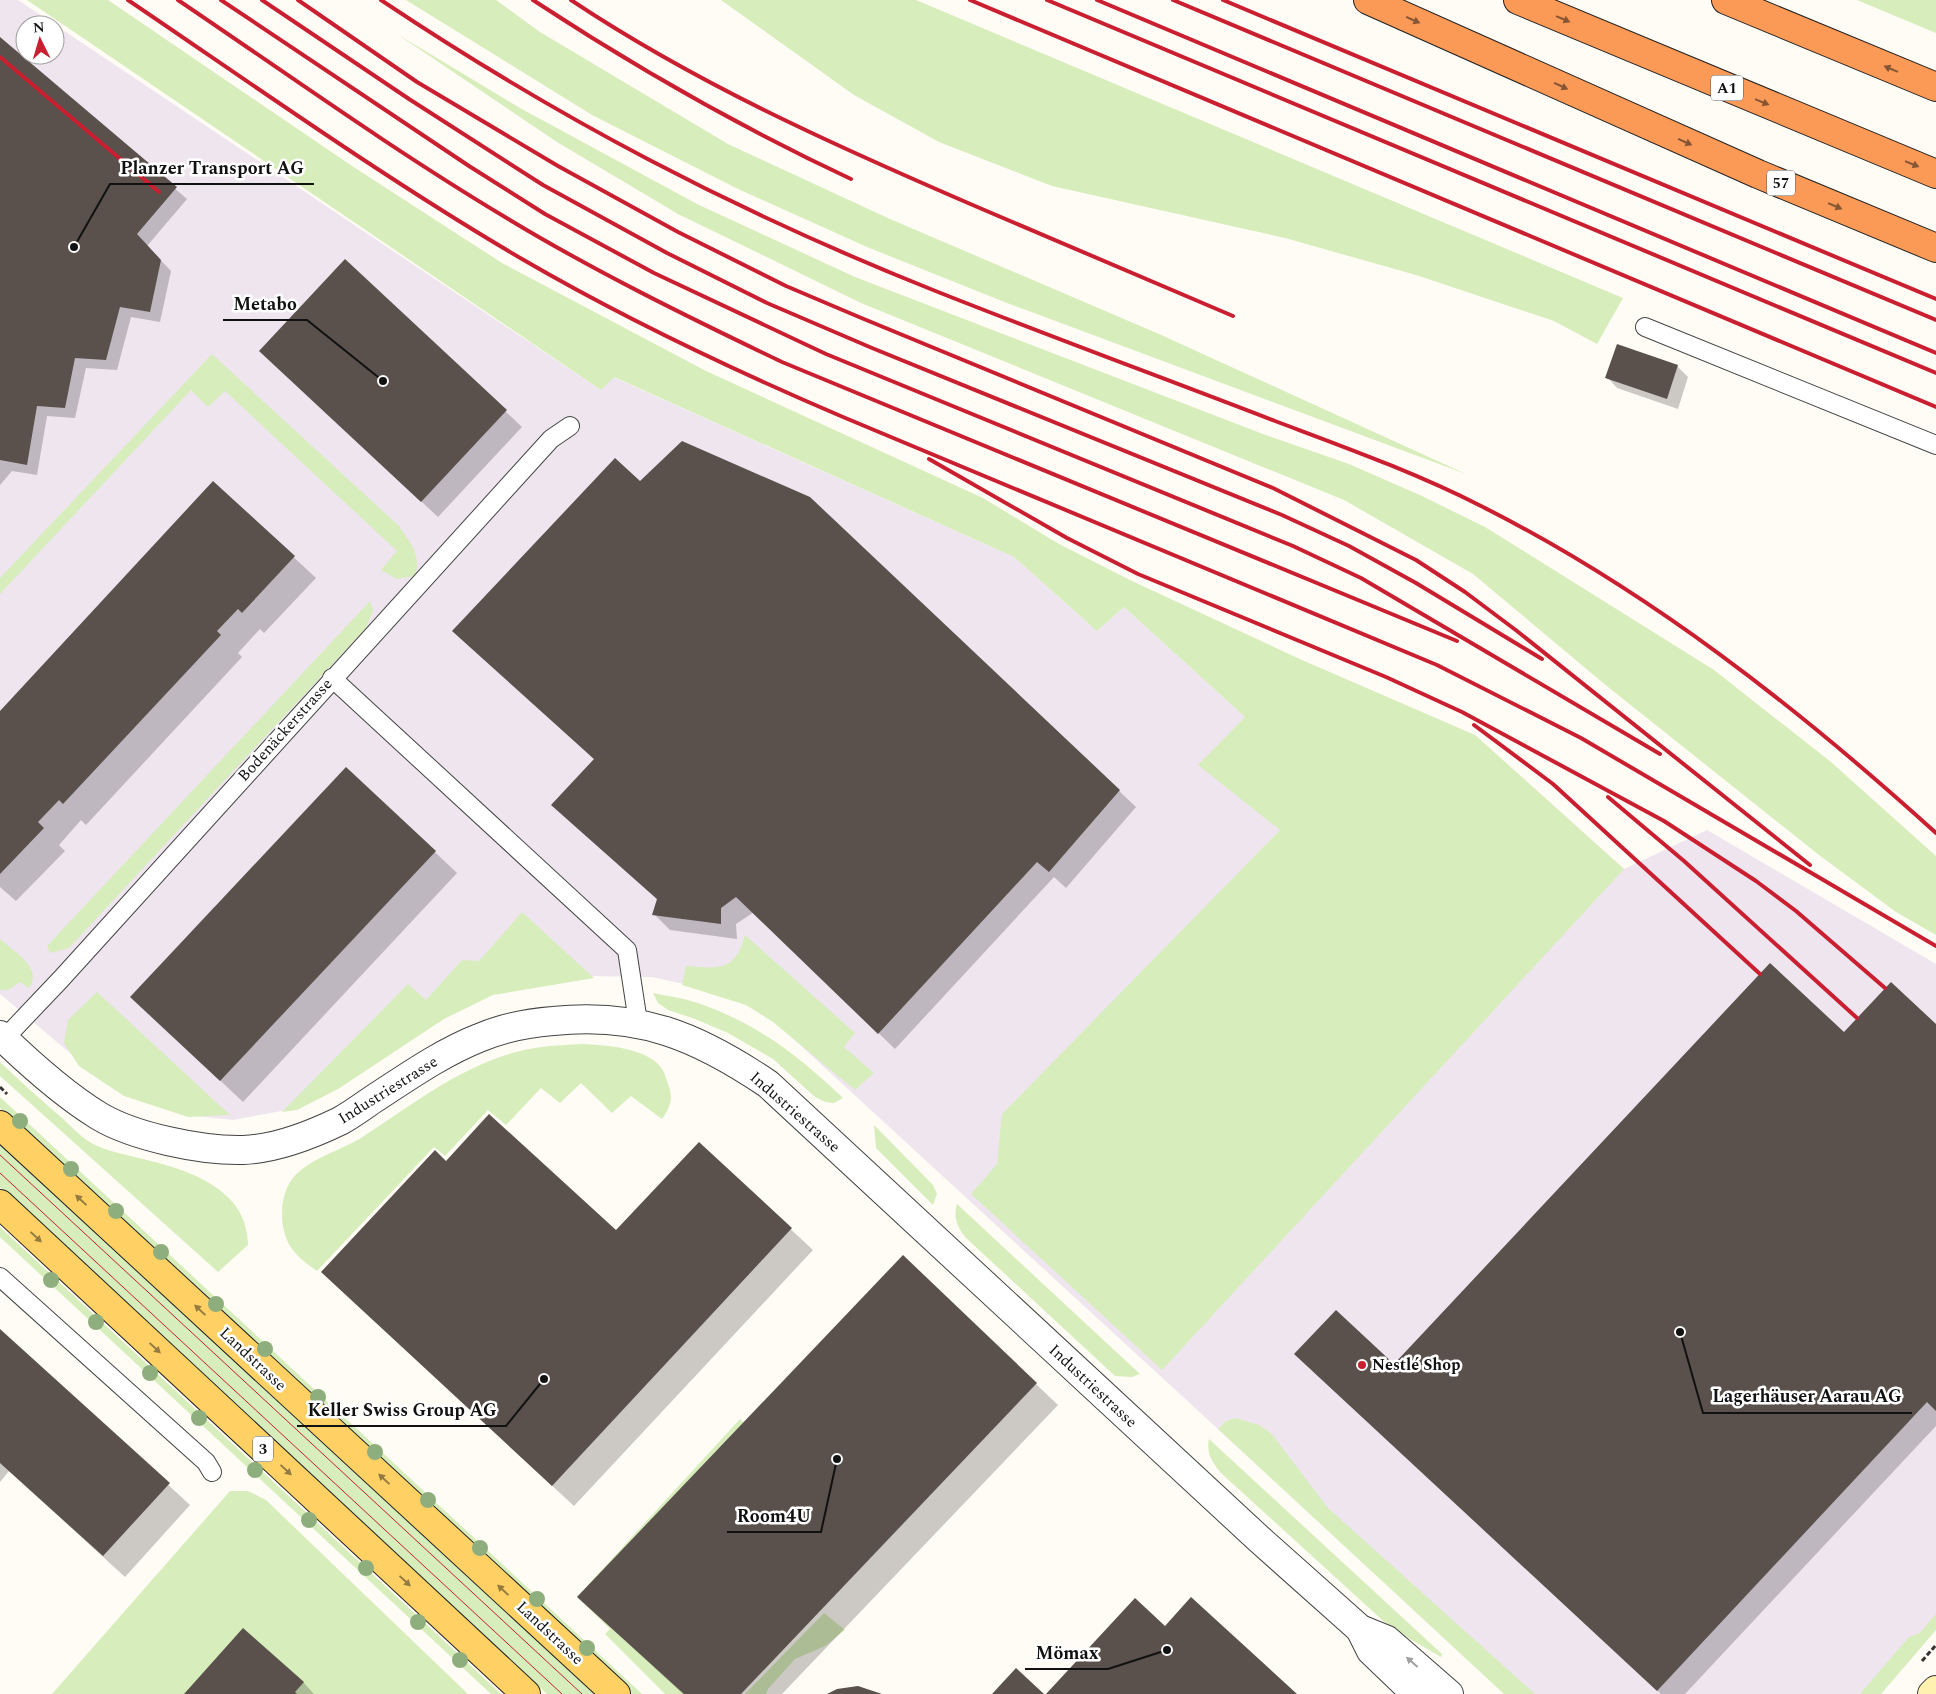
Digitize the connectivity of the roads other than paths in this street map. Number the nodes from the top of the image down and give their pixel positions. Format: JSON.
{"nodes":[{"id":1,"x":1368,"y":0,"type":"edge"},
{"id":2,"x":1518,"y":0,"type":"edge"},
{"id":3,"x":1726,"y":0,"type":"edge"},
{"id":4,"x":1936,"y":87,"type":"edge"},
{"id":5,"x":1936,"y":174,"type":"edge"},
{"id":6,"x":1936,"y":248,"type":"edge"},
{"id":7,"x":1645,"y":327,"type":"dead end"},
{"id":8,"x":570,"y":426,"type":"dead end"},
{"id":9,"x":1936,"y":445,"type":"edge"},
{"id":10,"x":332,"y":678,"type":"junction"},
{"id":11,"x":638,"y":1022,"type":"junction"},
{"id":12,"x":2,"y":1037,"type":"edge"},
{"id":13,"x":0,"y":1125,"type":"edge"},
{"id":14,"x":0,"y":1204,"type":"edge"},
{"id":15,"x":0,"y":1277,"type":"edge"},
{"id":16,"x":212,"y":1472,"type":"dead end"},
{"id":17,"x":1360,"y":1629,"type":"junction"},
{"id":18,"x":1936,"y":1690,"type":"edge"},
{"id":19,"x":526,"y":1694,"type":"edge"},
{"id":20,"x":616,"y":1694,"type":"edge"},
{"id":21,"x":1416,"y":1694,"type":"edge"},
{"id":22,"x":1449,"y":1694,"type":"edge"},
{"id":23,"x":1932,"y":1694,"type":"edge"}],
"edges":[{"from":1,"to":6,"type":"highway","number":"57","one_way":true},
{"from":2,"to":5,"type":"highway","number":"A1","one_way":true},
{"from":4,"to":3,"type":"highway","one_way":true},
{"from":7,"to":9,"type":"lane"},
{"from":8,"to":10,"type":"lane","name":"Bodenäckerstrasse"},
{"from":10,"to":11,"type":"lane"},
{"from":10,"to":12,"type":"lane","name":"Bodenäckerstrasse"},
{"from":11,"to":12,"type":"street","name":"Industriestrasse"},
{"from":11,"to":17,"type":"street","name":"Industriestrasse"},
{"from":20,"to":13,"type":"main road","name":"Landstrasse","one_way":true},
{"from":14,"to":19,"type":"main road","number":"3","one_way":true},
{"from":15,"to":16,"type":"lane"},
{"from":17,"to":21,"type":"street","name":"Industriestrasse"},
{"from":22,"to":17,"type":"street","name":"Industriestrasse","one_way":true},
{"from":18,"to":23,"type":"main road"}]}
